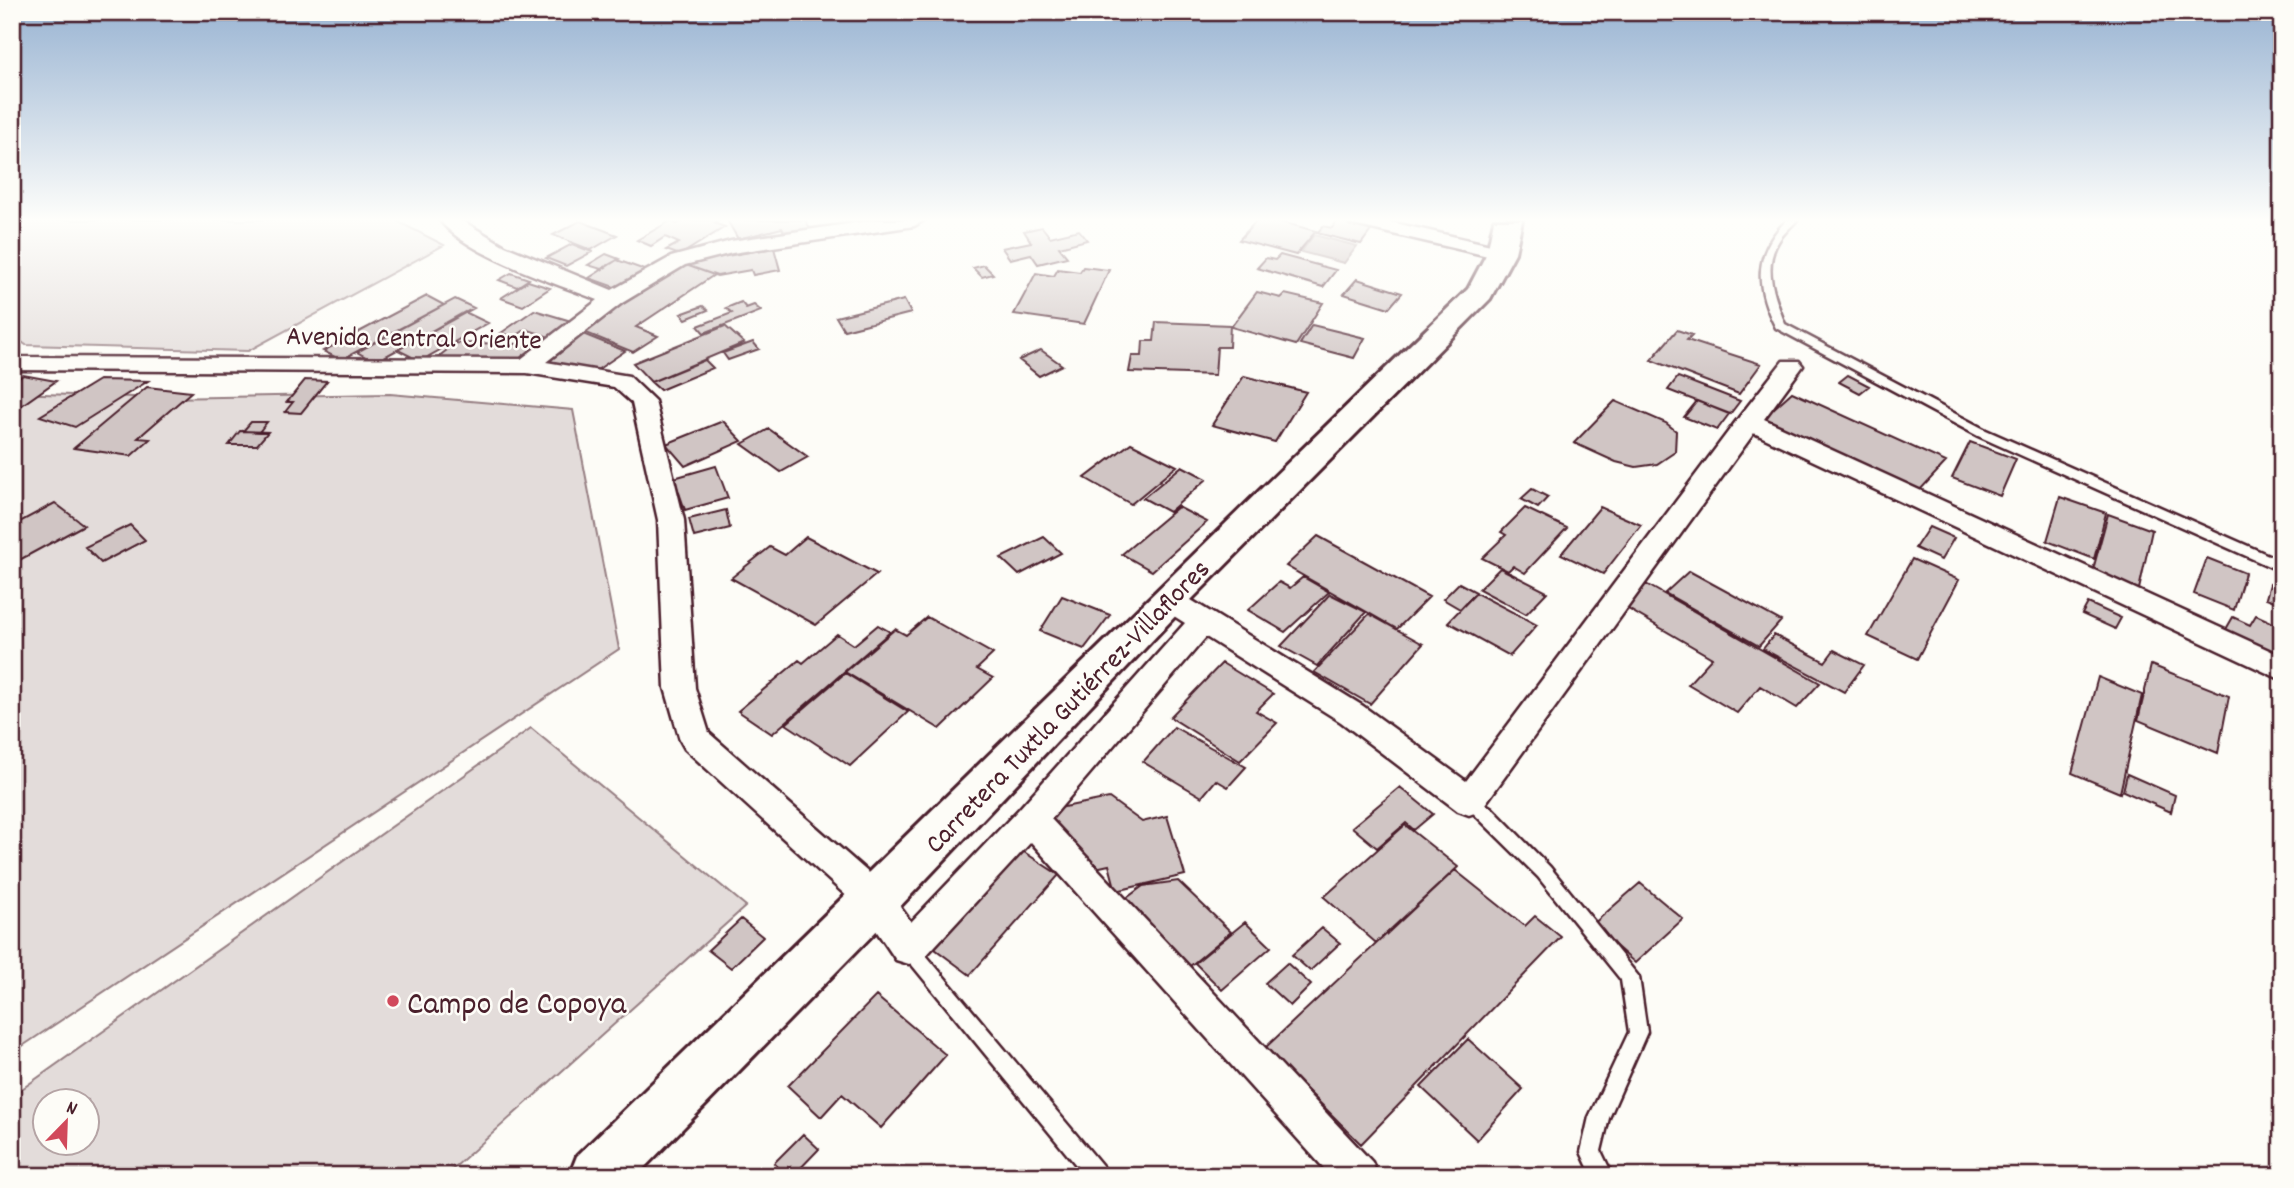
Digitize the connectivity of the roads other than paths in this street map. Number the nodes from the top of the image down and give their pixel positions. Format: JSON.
{"nodes":[{"id":1,"x":558,"y":275,"type":"edge"},
{"id":2,"x":653,"y":275,"type":"edge"},
{"id":3,"x":1488,"y":275,"type":"edge"},
{"id":4,"x":1765,"y":275,"type":"edge"},
{"id":5,"x":614,"y":298,"type":"junction"},
{"id":6,"x":14,"y":364,"type":"edge"},
{"id":7,"x":527,"y":366,"type":"junction"},
{"id":8,"x":1791,"y":366,"type":"dead end"},
{"id":9,"x":1749,"y":421,"type":"junction"},
{"id":10,"x":2282,"y":567,"type":"edge"},
{"id":11,"x":1168,"y":599,"type":"junction"},
{"id":12,"x":1203,"y":621,"type":"junction"},
{"id":13,"x":2282,"y":669,"type":"edge"},
{"id":14,"x":1469,"y":801,"type":"junction"},
{"id":15,"x":1031,"y":819,"type":"junction"},
{"id":16,"x":875,"y":900,"type":"junction"},
{"id":17,"x":909,"y":948,"type":"junction"},
{"id":18,"x":597,"y":1176,"type":"edge"},
{"id":19,"x":1098,"y":1176,"type":"edge"},
{"id":20,"x":1357,"y":1176,"type":"edge"},
{"id":21,"x":1602,"y":1176,"type":"edge"}],
"edges":[{"from":1,"to":5,"type":"street"},
{"from":2,"to":5,"type":"street"},
{"from":3,"to":11,"type":"main road","name":"Carretera Tuxtla Gutiérrez-Villaflores"},
{"from":4,"to":10,"type":"lane"},
{"from":5,"to":7,"type":"street"},
{"from":6,"to":7,"type":"street","name":"Avenida Central Oriente"},
{"from":7,"to":16,"type":"street","name":"Avenida Central Oriente"},
{"from":8,"to":9,"type":"street"},
{"from":9,"to":13,"type":"street"},
{"from":9,"to":14,"type":"street"},
{"from":11,"to":12,"type":"street"},
{"from":11,"to":16,"type":"main road","name":"Carretera Tuxtla Gutiérrez-Villaflores"},
{"from":12,"to":14,"type":"street"},
{"from":12,"to":15,"type":"street"},
{"from":14,"to":21,"type":"lane"},
{"from":15,"to":17,"type":"street"},
{"from":15,"to":20,"type":"street"},
{"from":16,"to":17,"type":"street","name":"Avenida Central Oriente"},
{"from":16,"to":18,"type":"main road","name":"Carretera Tuxtla Gutiérrez-Villaflores"},
{"from":17,"to":19,"type":"lane"}]}
